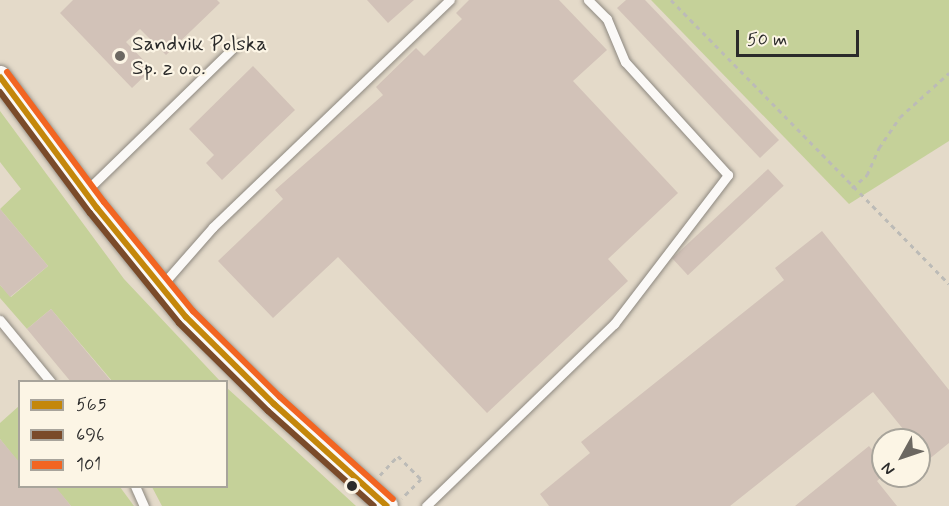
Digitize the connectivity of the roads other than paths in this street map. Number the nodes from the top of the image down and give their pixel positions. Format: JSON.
{"nodes":[{"id":1,"x":450,"y":0,"type":"edge"},
{"id":2,"x":588,"y":0,"type":"edge"},
{"id":3,"x":237,"y":44,"type":"dead end"},
{"id":4,"x":0,"y":77,"type":"edge"},
{"id":5,"x":85,"y":192,"type":"junction"},
{"id":6,"x":161,"y":287,"type":"junction"},
{"id":7,"x":0,"y":320,"type":"edge"},
{"id":8,"x":50,"y":380,"type":"edge"},
{"id":9,"x":136,"y":488,"type":"edge"},
{"id":10,"x":144,"y":506,"type":"edge"},
{"id":11,"x":387,"y":506,"type":"edge"},
{"id":12,"x":426,"y":506,"type":"edge"}],
"edges":[{"from":1,"to":6,"type":"lane"},
{"from":2,"to":12,"type":"lane"},
{"from":3,"to":5,"type":"lane"},
{"from":4,"to":5,"type":"street"},
{"from":5,"to":6,"type":"street"},
{"from":6,"to":11,"type":"street"},
{"from":7,"to":8,"type":"lane"},
{"from":9,"to":10,"type":"lane"}]}
